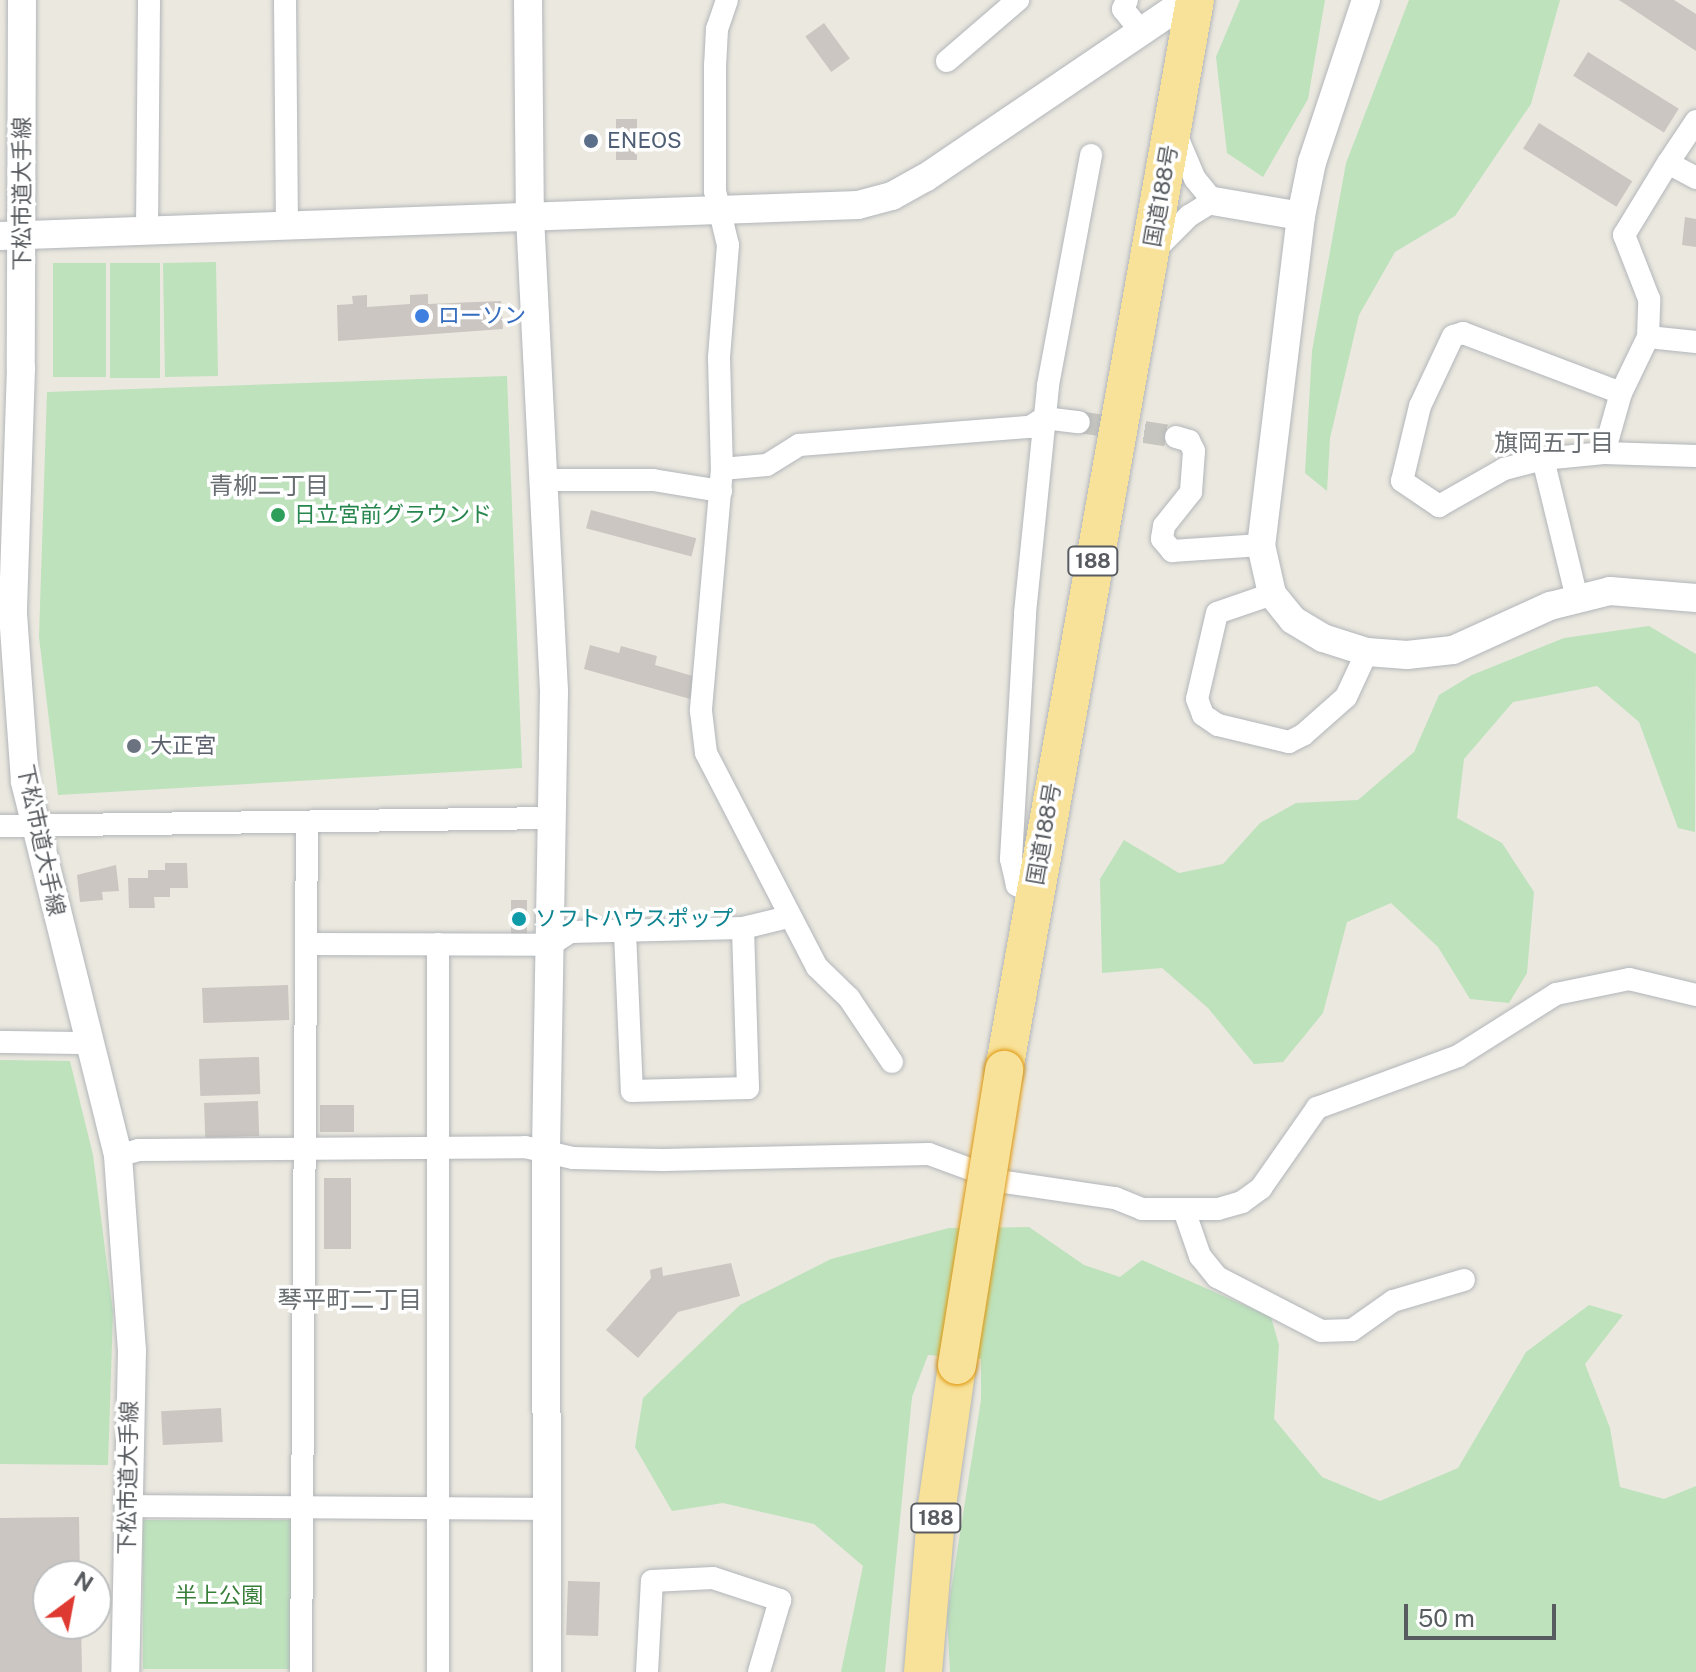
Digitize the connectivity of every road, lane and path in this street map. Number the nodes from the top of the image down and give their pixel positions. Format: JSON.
{"nodes":[{"id":1,"x":22,"y":0,"type":"edge"},
{"id":2,"x":149,"y":0,"type":"edge"},
{"id":3,"x":285,"y":0,"type":"edge"},
{"id":4,"x":528,"y":0,"type":"edge"},
{"id":5,"x":727,"y":0,"type":"edge"},
{"id":6,"x":1018,"y":0,"type":"edge"},
{"id":7,"x":1188,"y":0,"type":"edge"},
{"id":8,"x":1195,"y":0,"type":"edge"},
{"id":9,"x":1366,"y":0,"type":"edge"},
{"id":10,"x":1120,"y":3,"type":"edge"},
{"id":11,"x":1141,"y":31,"type":"junction"},
{"id":12,"x":947,"y":61,"type":"dead end"},
{"id":13,"x":1696,"y":121,"type":"edge"},
{"id":14,"x":1173,"y":128,"type":"junction"},
{"id":15,"x":1091,"y":155,"type":"dead end"},
{"id":16,"x":1668,"y":163,"type":"junction"},
{"id":17,"x":1696,"y":178,"type":"edge"},
{"id":18,"x":1213,"y":201,"type":"junction"},
{"id":19,"x":721,"y":210,"type":"junction"},
{"id":20,"x":1301,"y":216,"type":"junction"},
{"id":21,"x":530,"y":217,"type":"junction"},
{"id":22,"x":287,"y":226,"type":"junction"},
{"id":23,"x":147,"y":231,"type":"junction"},
{"id":24,"x":11,"y":236,"type":"edge"},
{"id":25,"x":1151,"y":255,"type":"junction"},
{"id":26,"x":1648,"y":337,"type":"junction"},
{"id":27,"x":1696,"y":342,"type":"edge"},
{"id":28,"x":1621,"y":393,"type":"junction"},
{"id":29,"x":1044,"y":418,"type":"junction"},
{"id":30,"x":1079,"y":422,"type":"tunnel mouth"},
{"id":31,"x":1176,"y":437,"type":"dead end"},
{"id":32,"x":1604,"y":453,"type":"junction"},
{"id":33,"x":1696,"y":456,"type":"edge"},
{"id":34,"x":1543,"y":459,"type":"junction"},
{"id":35,"x":542,"y":480,"type":"junction"},
{"id":36,"x":722,"y":480,"type":"junction"},
{"id":37,"x":1261,"y":545,"type":"junction"},
{"id":38,"x":1272,"y":594,"type":"junction"},
{"id":39,"x":1577,"y":598,"type":"junction"},
{"id":40,"x":1696,"y":598,"type":"edge"},
{"id":41,"x":6,"y":613,"type":"edge"},
{"id":42,"x":1367,"y":652,"type":"junction"},
{"id":43,"x":552,"y":818,"type":"junction"},
{"id":44,"x":307,"y":822,"type":"junction"},
{"id":45,"x":0,"y":826,"type":"edge"},
{"id":46,"x":35,"y":827,"type":"junction"},
{"id":47,"x":1034,"y":893,"type":"junction"},
{"id":48,"x":788,"y":917,"type":"junction"},
{"id":49,"x":743,"y":928,"type":"junction"},
{"id":50,"x":625,"y":933,"type":"junction"},
{"id":51,"x":307,"y":944,"type":"junction"},
{"id":52,"x":438,"y":944,"type":"junction"},
{"id":53,"x":550,"y":945,"type":"junction"},
{"id":54,"x":1696,"y":995,"type":"edge"},
{"id":55,"x":0,"y":1042,"type":"edge"},
{"id":56,"x":87,"y":1043,"type":"junction"},
{"id":57,"x":892,"y":1062,"type":"dead end"},
{"id":58,"x":302,"y":1148,"type":"junction"},
{"id":59,"x":436,"y":1148,"type":"junction"},
{"id":60,"x":546,"y":1150,"type":"junction"},
{"id":61,"x":118,"y":1156,"type":"junction"},
{"id":62,"x":1184,"y":1210,"type":"junction"},
{"id":63,"x":1464,"y":1280,"type":"dead end"},
{"id":64,"x":300,"y":1505,"type":"junction"},
{"id":65,"x":127,"y":1506,"type":"junction"},
{"id":66,"x":435,"y":1506,"type":"junction"},
{"id":67,"x":548,"y":1509,"type":"junction"},
{"id":68,"x":125,"y":1672,"type":"edge"},
{"id":69,"x":301,"y":1672,"type":"edge"},
{"id":70,"x":438,"y":1672,"type":"edge"},
{"id":71,"x":547,"y":1672,"type":"edge"},
{"id":72,"x":647,"y":1672,"type":"edge"},
{"id":73,"x":759,"y":1672,"type":"edge"},
{"id":74,"x":923,"y":1672,"type":"edge"}],
"edges":[{"from":1,"to":24,"type":"street","name":"下松市道大手線"},
{"from":2,"to":23,"type":"street"},
{"from":3,"to":22,"type":"street"},
{"from":4,"to":21,"type":"street"},
{"from":5,"to":19,"type":"street"},
{"from":6,"to":12,"type":"street"},
{"from":7,"to":11,"type":"street"},
{"from":8,"to":14,"type":"highway","name":"国道188号","number":"188"},
{"from":9,"to":20,"type":"street"},
{"from":10,"to":11,"type":"street"},
{"from":11,"to":19,"type":"street"},
{"from":13,"to":16,"type":"street"},
{"from":14,"to":18,"type":"street"},
{"from":14,"to":25,"type":"highway","name":"国道188号","number":"188"},
{"from":15,"to":29,"type":"street"},
{"from":16,"to":17,"type":"street"},
{"from":16,"to":26,"type":"street"},
{"from":18,"to":20,"type":"street"},
{"from":18,"to":25,"type":"street"},
{"from":19,"to":21,"type":"street"},
{"from":19,"to":36,"type":"street"},
{"from":20,"to":37,"type":"street"},
{"from":21,"to":22,"type":"street"},
{"from":21,"to":35,"type":"street"},
{"from":22,"to":23,"type":"street"},
{"from":23,"to":24,"type":"street"},
{"from":24,"to":41,"type":"street","name":"下松市道大手線"},
{"from":25,"to":47,"type":"highway","name":"国道188号","number":"188"},
{"from":26,"to":27,"type":"street"},
{"from":26,"to":28,"type":"street"},
{"from":28,"to":32,"type":"street"},
{"from":28,"to":34,"type":"street"},
{"from":29,"to":30,"type":"street"},
{"from":29,"to":36,"type":"street"},
{"from":29,"to":47,"type":"street"},
{"from":31,"to":37,"type":"street"},
{"from":32,"to":33,"type":"street"},
{"from":32,"to":34,"type":"street"},
{"from":34,"to":39,"type":"street"},
{"from":35,"to":36,"type":"street"},
{"from":35,"to":43,"type":"street"},
{"from":36,"to":48,"type":"street"},
{"from":37,"to":38,"type":"street"},
{"from":38,"to":42,"type":"street"},
{"from":38,"to":42,"type":"street"},
{"from":39,"to":40,"type":"street"},
{"from":39,"to":42,"type":"street"},
{"from":41,"to":46,"type":"street","name":"下松市道大手線"},
{"from":43,"to":44,"type":"street"},
{"from":43,"to":53,"type":"street"},
{"from":44,"to":46,"type":"street"},
{"from":44,"to":51,"type":"street"},
{"from":45,"to":46,"type":"street"},
{"from":46,"to":56,"type":"street","name":"下松市道大手線"},
{"from":47,"to":74,"type":"highway","name":"国道188号","number":"188","bridge":true},
{"from":48,"to":49,"type":"street"},
{"from":48,"to":57,"type":"street"},
{"from":49,"to":50,"type":"street"},
{"from":49,"to":50,"type":"street"},
{"from":50,"to":53,"type":"street"},
{"from":51,"to":52,"type":"street"},
{"from":51,"to":58,"type":"street"},
{"from":52,"to":53,"type":"street"},
{"from":52,"to":59,"type":"street"},
{"from":53,"to":60,"type":"street"},
{"from":54,"to":62,"type":"street"},
{"from":55,"to":56,"type":"street"},
{"from":56,"to":61,"type":"street","name":"下松市道大手線"},
{"from":58,"to":59,"type":"street"},
{"from":58,"to":61,"type":"street"},
{"from":58,"to":64,"type":"street"},
{"from":59,"to":60,"type":"street"},
{"from":59,"to":66,"type":"street"},
{"from":60,"to":62,"type":"street"},
{"from":60,"to":67,"type":"street"},
{"from":61,"to":65,"type":"street","name":"下松市道大手線"},
{"from":62,"to":63,"type":"street"},
{"from":64,"to":65,"type":"street"},
{"from":64,"to":66,"type":"street"},
{"from":64,"to":69,"type":"street"},
{"from":65,"to":68,"type":"street","name":"下松市道大手線"},
{"from":66,"to":67,"type":"street"},
{"from":66,"to":70,"type":"street"},
{"from":67,"to":71,"type":"street"},
{"from":72,"to":73,"type":"street"}]}
